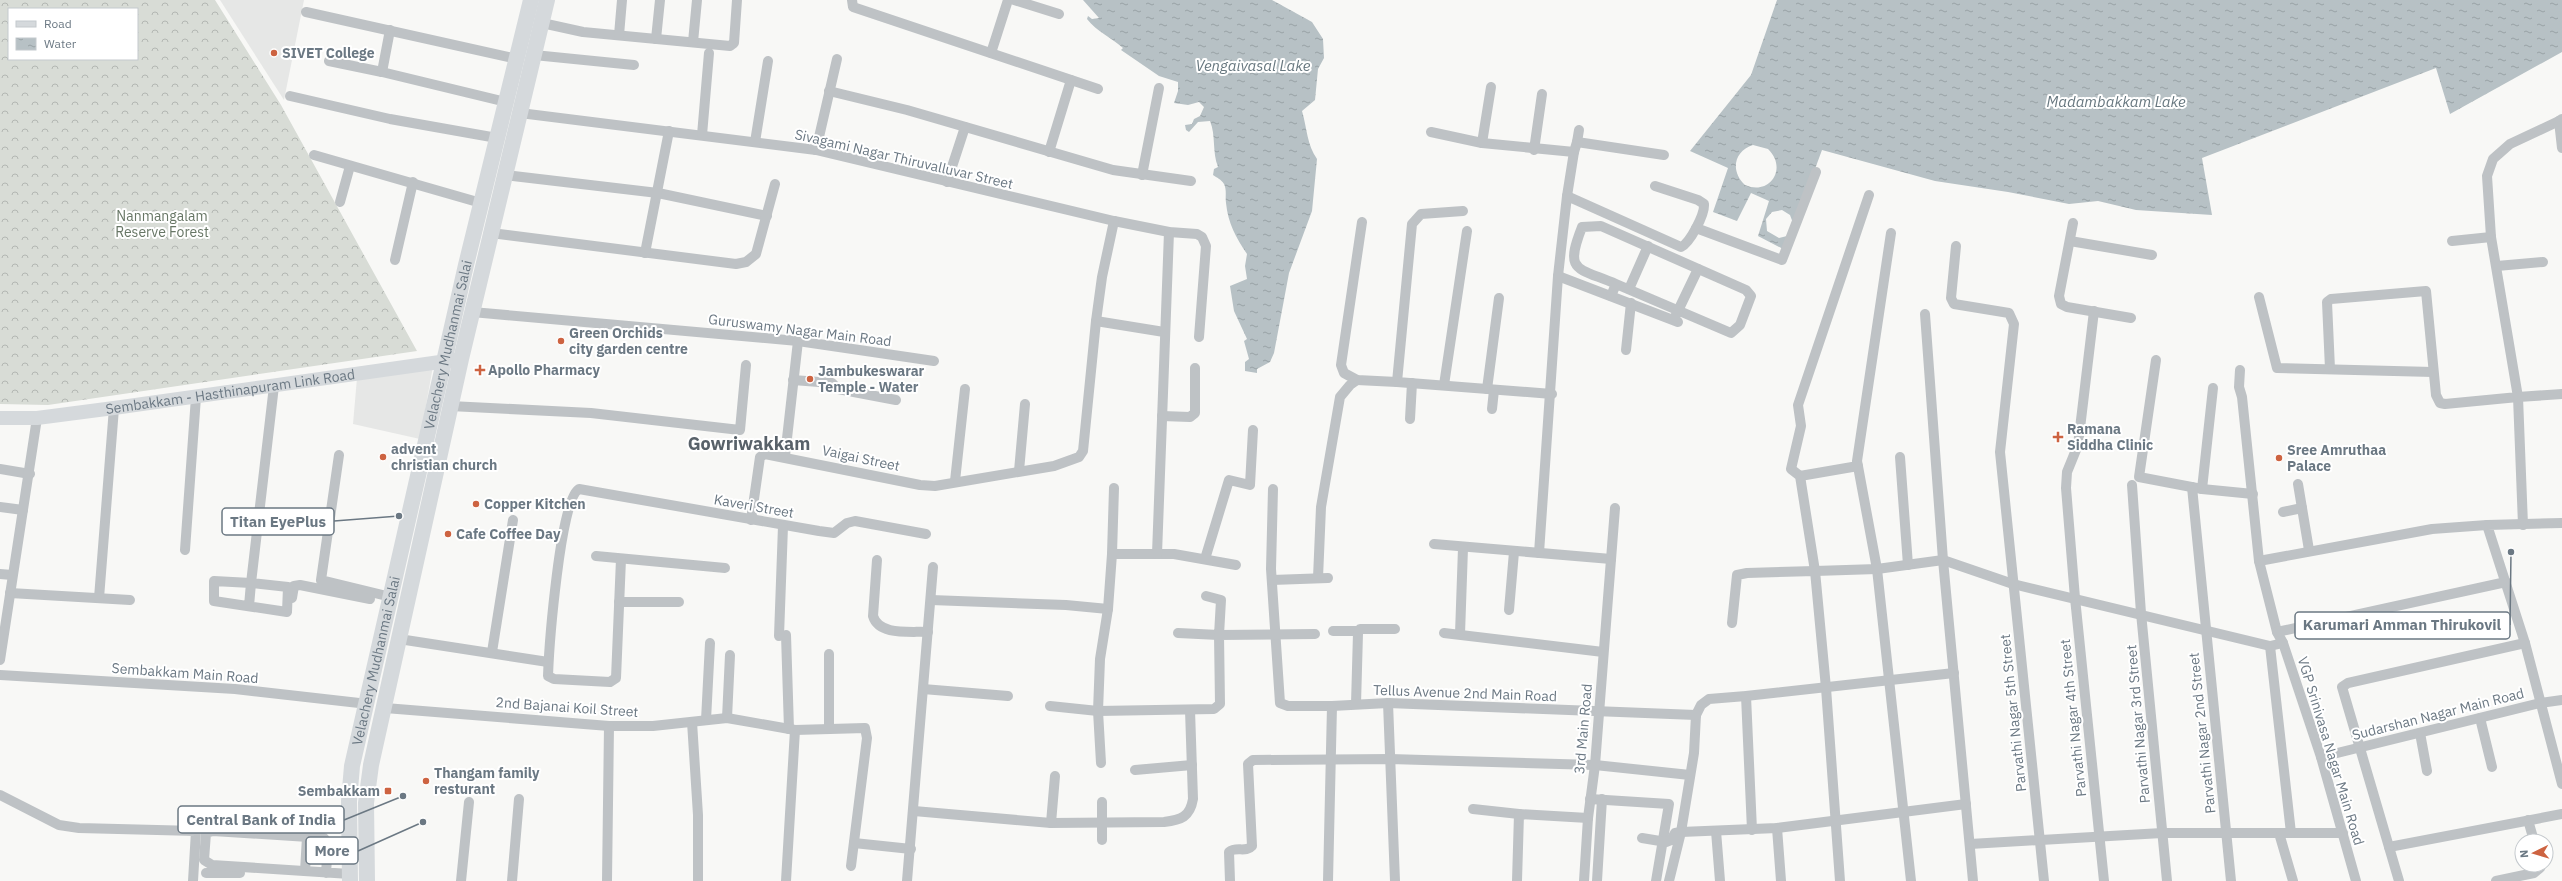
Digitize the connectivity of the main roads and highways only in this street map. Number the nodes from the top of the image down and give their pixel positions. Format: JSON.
{"nodes":[{"id":1,"x":531,"y":0,"type":"edge"},
{"id":2,"x":547,"y":0,"type":"edge"},
{"id":3,"x":368,"y":704,"type":"junction"},
{"id":4,"x":384,"y":708,"type":"junction"},
{"id":5,"x":349,"y":879,"type":"edge"},
{"id":6,"x":367,"y":881,"type":"edge"}],
"edges":[{"from":1,"to":3,"type":"main road","name":"Velachery Mudhanmai Salai"},
{"from":2,"to":4,"type":"main road","name":"Velachery Mudhanmai Salai"},
{"from":3,"to":4,"type":"main road"},
{"from":3,"to":5,"type":"main road","name":"Velachery Mudhanmai Salai"},
{"from":4,"to":6,"type":"main road","name":"Velachery Mudhanmai Salai"}]}
